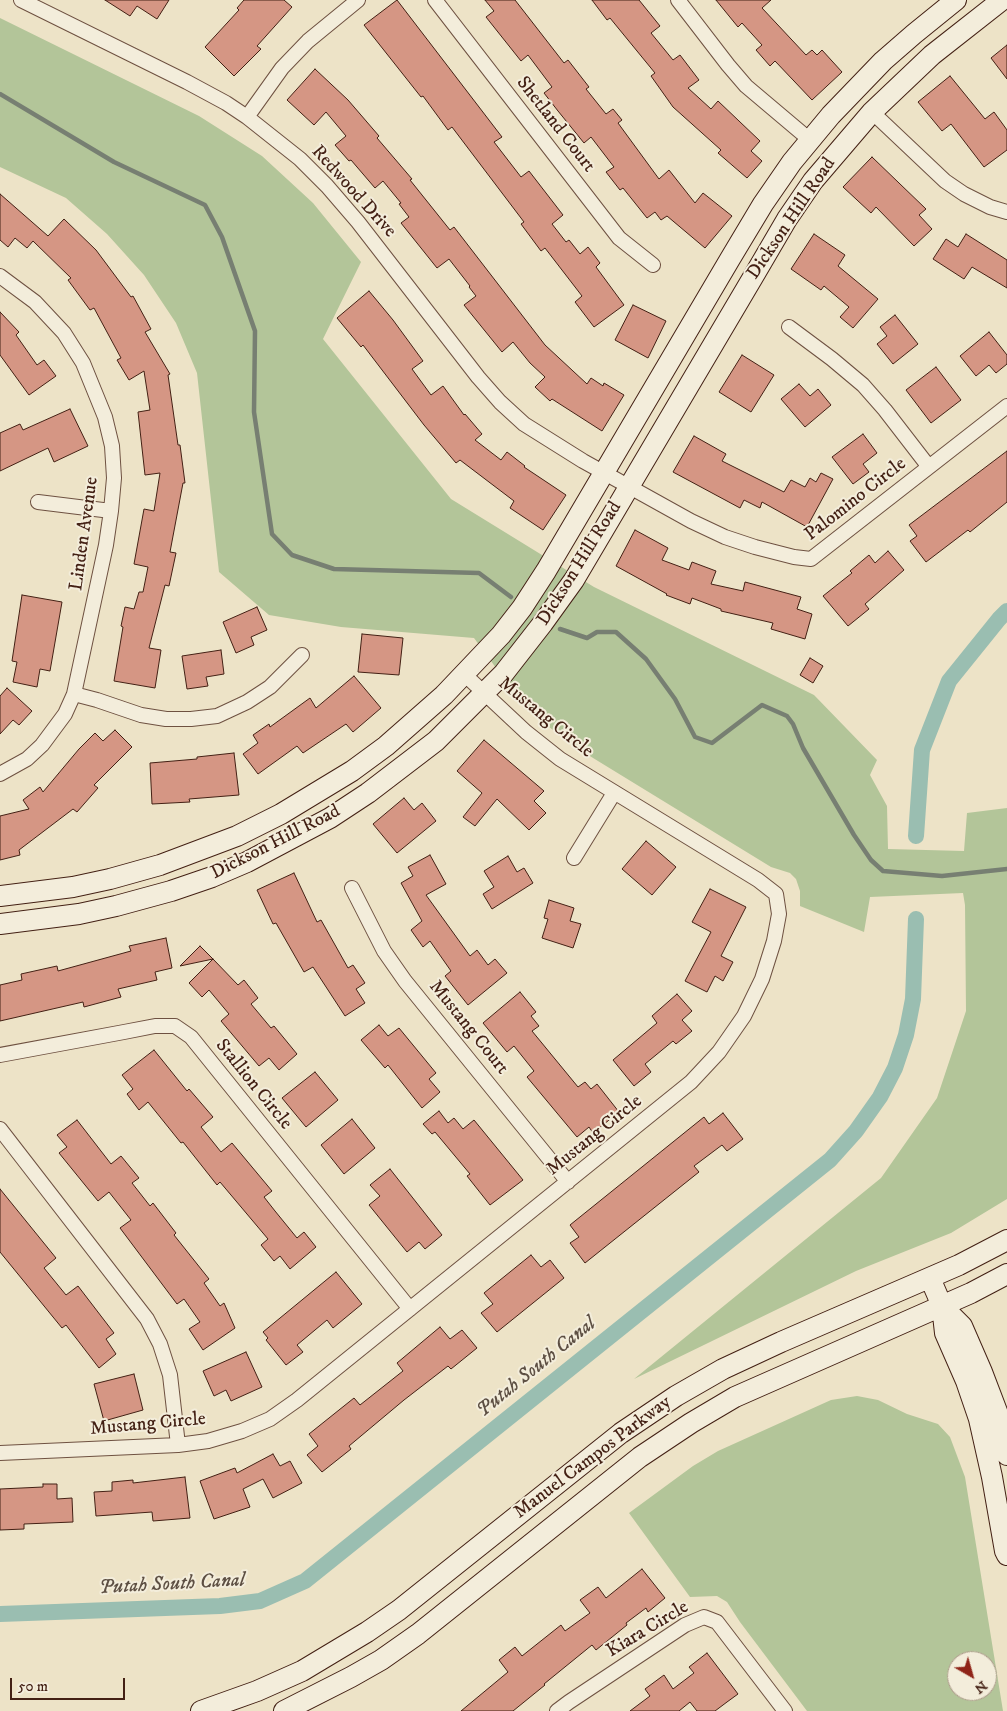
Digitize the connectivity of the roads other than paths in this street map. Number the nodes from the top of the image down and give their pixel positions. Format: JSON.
{"nodes":[{"id":1,"x":21,"y":0,"type":"edge"},
{"id":2,"x":358,"y":0,"type":"edge"},
{"id":3,"x":434,"y":0,"type":"edge"},
{"id":4,"x":678,"y":0,"type":"edge"},
{"id":5,"x":956,"y":0,"type":"edge"},
{"id":6,"x":1002,"y":0,"type":"edge"},
{"id":7,"x":872,"y":112,"type":"junction"},
{"id":8,"x":247,"y":117,"type":"junction"},
{"id":9,"x":810,"y":140,"type":"junction"},
{"id":10,"x":1007,"y":212,"type":"edge"},
{"id":11,"x":653,"y":265,"type":"dead end"},
{"id":12,"x":0,"y":276,"type":"edge"},
{"id":13,"x":789,"y":327,"type":"dead end"},
{"id":14,"x":1007,"y":406,"type":"edge"},
{"id":15,"x":929,"y":467,"type":"junction"},
{"id":16,"x":604,"y":473,"type":"junction"},
{"id":17,"x":629,"y":487,"type":"junction"},
{"id":18,"x":38,"y":502,"type":"dead end"},
{"id":19,"x":111,"y":511,"type":"junction"},
{"id":20,"x":302,"y":654,"type":"dead end"},
{"id":21,"x":464,"y":674,"type":"junction"},
{"id":22,"x":484,"y":693,"type":"junction"},
{"id":23,"x":74,"y":694,"type":"junction"},
{"id":24,"x":0,"y":774,"type":"edge"},
{"id":25,"x":614,"y":793,"type":"junction"},
{"id":26,"x":574,"y":858,"type":"dead end"},
{"id":27,"x":352,"y":888,"type":"dead end"},
{"id":28,"x":0,"y":896,"type":"edge"},
{"id":29,"x":0,"y":924,"type":"edge"},
{"id":30,"x":0,"y":1055,"type":"edge"},
{"id":31,"x":0,"y":1129,"type":"edge"},
{"id":32,"x":568,"y":1182,"type":"junction"},
{"id":33,"x":1007,"y":1240,"type":"edge"},
{"id":34,"x":1007,"y":1274,"type":"edge"},
{"id":35,"x":930,"y":1278,"type":"junction"},
{"id":36,"x":942,"y":1306,"type":"junction"},
{"id":37,"x":410,"y":1309,"type":"junction"},
{"id":38,"x":178,"y":1445,"type":"junction"},
{"id":39,"x":0,"y":1453,"type":"edge"},
{"id":40,"x":1007,"y":1455,"type":"edge"},
{"id":41,"x":1007,"y":1555,"type":"edge"},
{"id":42,"x":201,"y":1711,"type":"edge"},
{"id":43,"x":284,"y":1711,"type":"edge"},
{"id":44,"x":557,"y":1711,"type":"edge"},
{"id":45,"x":785,"y":1711,"type":"edge"}],
"edges":[{"from":1,"to":8,"type":"street","name":"Redwood Drive"},
{"from":2,"to":8,"type":"street"},
{"from":3,"to":11,"type":"street","name":"Shetland Court"},
{"from":4,"to":9,"type":"street"},
{"from":5,"to":9,"type":"street","name":"Dickson Hill Road"},
{"from":6,"to":7,"type":"street","name":"Dickson Hill Road"},
{"from":7,"to":10,"type":"street"},
{"from":7,"to":17,"type":"street","name":"Dickson Hill Road"},
{"from":8,"to":16,"type":"street","name":"Redwood Drive"},
{"from":9,"to":16,"type":"street","name":"Dickson Hill Road"},
{"from":12,"to":19,"type":"street","name":"Linden Avenue"},
{"from":13,"to":15,"type":"street"},
{"from":14,"to":15,"type":"street","name":"Palomino Circle"},
{"from":15,"to":17,"type":"street","name":"Palomino Circle"},
{"from":16,"to":17,"type":"street","name":"Palomino Circle"},
{"from":16,"to":21,"type":"street","name":"Dickson Hill Road"},
{"from":17,"to":22,"type":"street","name":"Dickson Hill Road"},
{"from":18,"to":19,"type":"street"},
{"from":19,"to":23,"type":"street","name":"Linden Avenue"},
{"from":20,"to":23,"type":"street"},
{"from":21,"to":22,"type":"street","name":"Mustang Circle"},
{"from":21,"to":28,"type":"street","name":"Dickson Hill Road"},
{"from":22,"to":25,"type":"street","name":"Mustang Circle"},
{"from":22,"to":29,"type":"street","name":"Dickson Hill Road"},
{"from":23,"to":24,"type":"street","name":"Linden Avenue"},
{"from":25,"to":26,"type":"street"},
{"from":25,"to":32,"type":"street","name":"Mustang Circle"},
{"from":27,"to":32,"type":"street","name":"Mustang Court"},
{"from":30,"to":37,"type":"street","name":"Stallion Circle"},
{"from":31,"to":38,"type":"street"},
{"from":32,"to":37,"type":"street","name":"Mustang Circle"},
{"from":33,"to":35,"type":"street","name":"Manuel Campos Parkway"},
{"from":34,"to":36,"type":"street","name":"Manuel Campos Parkway"},
{"from":35,"to":36,"type":"street"},
{"from":35,"to":42,"type":"street","name":"Manuel Campos Parkway"},
{"from":36,"to":40,"type":"street"},
{"from":36,"to":41,"type":"street"},
{"from":36,"to":43,"type":"street","name":"Manuel Campos Parkway"},
{"from":37,"to":38,"type":"street","name":"Mustang Circle"},
{"from":38,"to":39,"type":"street","name":"Mustang Circle"},
{"from":44,"to":45,"type":"street","name":"Kiara Circle"}]}
